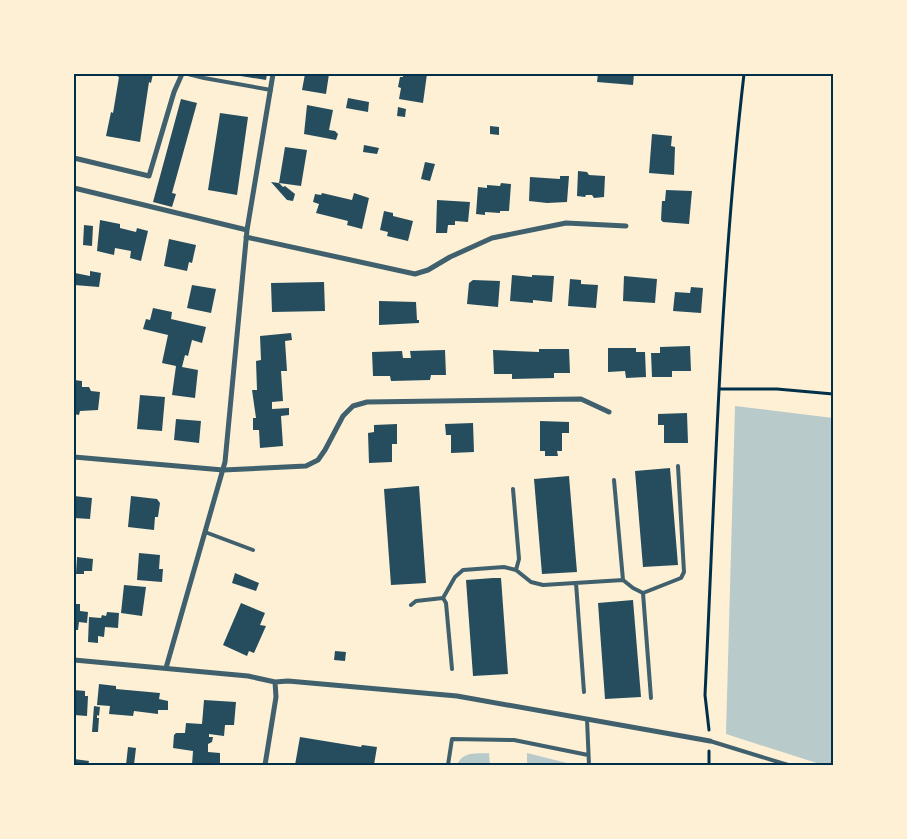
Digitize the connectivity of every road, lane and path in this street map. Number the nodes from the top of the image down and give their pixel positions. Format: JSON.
{"nodes":[{"id":1,"x":182,"y":74,"type":"edge"},
{"id":2,"x":188,"y":74,"type":"edge"},
{"id":3,"x":273,"y":74,"type":"edge"},
{"id":4,"x":744,"y":74,"type":"edge"},
{"id":5,"x":271,"y":90,"type":"junction"},
{"id":6,"x":74,"y":158,"type":"edge"},
{"id":7,"x":74,"y":188,"type":"edge"},
{"id":8,"x":626,"y":226,"type":"dead end"},
{"id":9,"x":247,"y":230,"type":"junction"},
{"id":10,"x":246,"y":237,"type":"junction"},
{"id":11,"x":719,"y":389,"type":"junction"},
{"id":12,"x":833,"y":394,"type":"edge"},
{"id":13,"x":609,"y":412,"type":"dead end"},
{"id":14,"x":74,"y":457,"type":"edge"},
{"id":15,"x":678,"y":466,"type":"dead end"},
{"id":16,"x":222,"y":470,"type":"junction"},
{"id":17,"x":614,"y":480,"type":"dead end"},
{"id":18,"x":513,"y":488,"type":"dead end"},
{"id":19,"x":205,"y":532,"type":"junction"},
{"id":20,"x":253,"y":550,"type":"dead end"},
{"id":21,"x":516,"y":570,"type":"junction"},
{"id":22,"x":623,"y":580,"type":"junction"},
{"id":23,"x":576,"y":583,"type":"junction"},
{"id":24,"x":643,"y":593,"type":"junction"},
{"id":25,"x":443,"y":598,"type":"junction"},
{"id":26,"x":411,"y":605,"type":"dead end"},
{"id":27,"x":74,"y":660,"type":"edge"},
{"id":28,"x":166,"y":668,"type":"junction"},
{"id":29,"x":452,"y":669,"type":"dead end"},
{"id":30,"x":275,"y":682,"type":"junction"},
{"id":31,"x":584,"y":692,"type":"dead end"},
{"id":32,"x":651,"y":698,"type":"dead end"},
{"id":33,"x":587,"y":719,"type":"junction"},
{"id":34,"x":710,"y":741,"type":"junction"},
{"id":35,"x":588,"y":755,"type":"junction"},
{"id":36,"x":265,"y":765,"type":"edge"},
{"id":37,"x":448,"y":765,"type":"edge"},
{"id":38,"x":589,"y":765,"type":"edge"},
{"id":39,"x":709,"y":765,"type":"edge"},
{"id":40,"x":788,"y":765,"type":"edge"}],
"edges":[{"from":1,"to":6,"type":"street"},
{"from":2,"to":5,"type":"lane"},
{"from":3,"to":5,"type":"street"},
{"from":4,"to":11,"type":"path"},
{"from":5,"to":9,"type":"street"},
{"from":7,"to":9,"type":"street"},
{"from":8,"to":10,"type":"street"},
{"from":9,"to":10,"type":"street"},
{"from":10,"to":16,"type":"street"},
{"from":11,"to":12,"type":"path"},
{"from":11,"to":34,"type":"path"},
{"from":13,"to":16,"type":"street"},
{"from":14,"to":16,"type":"street"},
{"from":15,"to":24,"type":"lane"},
{"from":16,"to":19,"type":"street"},
{"from":17,"to":22,"type":"lane"},
{"from":18,"to":21,"type":"lane"},
{"from":19,"to":20,"type":"lane"},
{"from":19,"to":28,"type":"street"},
{"from":21,"to":23,"type":"lane"},
{"from":21,"to":25,"type":"lane"},
{"from":22,"to":23,"type":"lane"},
{"from":22,"to":24,"type":"lane"},
{"from":23,"to":31,"type":"lane"},
{"from":24,"to":32,"type":"lane"},
{"from":25,"to":26,"type":"lane"},
{"from":25,"to":29,"type":"lane"},
{"from":27,"to":28,"type":"street"},
{"from":28,"to":30,"type":"street"},
{"from":30,"to":33,"type":"street"},
{"from":30,"to":36,"type":"street"},
{"from":33,"to":34,"type":"street"},
{"from":33,"to":35,"type":"lane"},
{"from":34,"to":39,"type":"path"},
{"from":34,"to":40,"type":"lane"},
{"from":35,"to":37,"type":"lane"},
{"from":35,"to":38,"type":"lane"}]}
